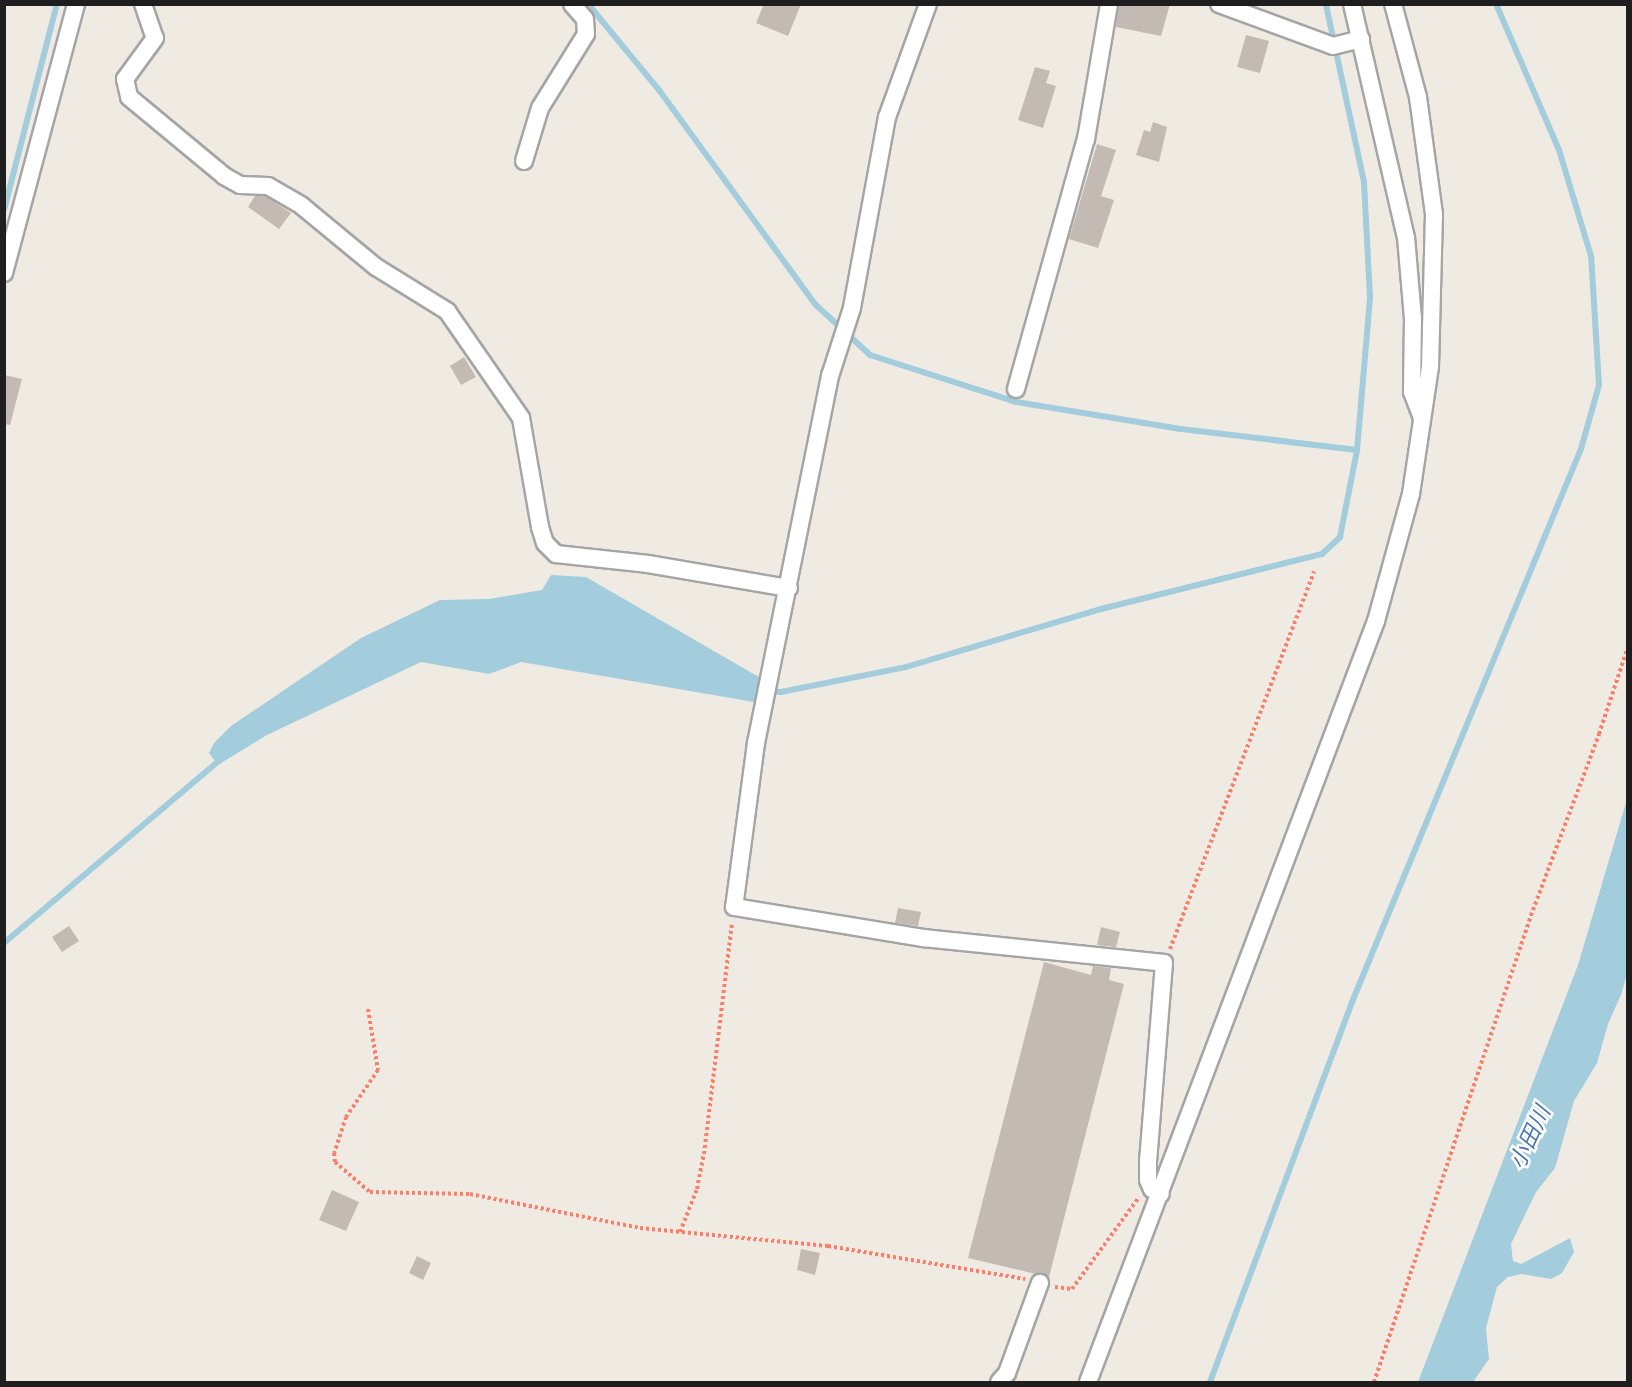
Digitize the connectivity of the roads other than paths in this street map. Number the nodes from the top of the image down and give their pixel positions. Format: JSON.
{"nodes":[{"id":1,"x":76,"y":4,"type":"edge"},
{"id":2,"x":143,"y":4,"type":"edge"},
{"id":3,"x":572,"y":4,"type":"edge"},
{"id":4,"x":928,"y":4,"type":"edge"},
{"id":5,"x":1109,"y":4,"type":"edge"},
{"id":6,"x":1219,"y":4,"type":"edge"},
{"id":7,"x":1352,"y":4,"type":"edge"},
{"id":8,"x":1394,"y":4,"type":"edge"},
{"id":9,"x":1347,"y":43,"type":"junction"},
{"id":10,"x":524,"y":161,"type":"dead end"},
{"id":11,"x":4,"y":273,"type":"edge"},
{"id":12,"x":1017,"y":389,"type":"dead end"},
{"id":13,"x":1422,"y":419,"type":"junction"},
{"id":14,"x":789,"y":588,"type":"junction"},
{"id":15,"x":1156,"y":1191,"type":"junction"},
{"id":16,"x":1040,"y":1283,"type":"road end"},
{"id":17,"x":999,"y":1383,"type":"edge"},
{"id":18,"x":1088,"y":1383,"type":"edge"}],
"edges":[{"from":1,"to":11,"type":"street"},
{"from":2,"to":14,"type":"street"},
{"from":3,"to":10,"type":"street"},
{"from":4,"to":14,"type":"street"},
{"from":5,"to":12,"type":"street"},
{"from":6,"to":9,"type":"street"},
{"from":7,"to":9,"type":"street"},
{"from":8,"to":13,"type":"street"},
{"from":9,"to":13,"type":"street"},
{"from":13,"to":15,"type":"street"},
{"from":14,"to":15,"type":"street"},
{"from":15,"to":18,"type":"street"},
{"from":16,"to":17,"type":"street"}]}
